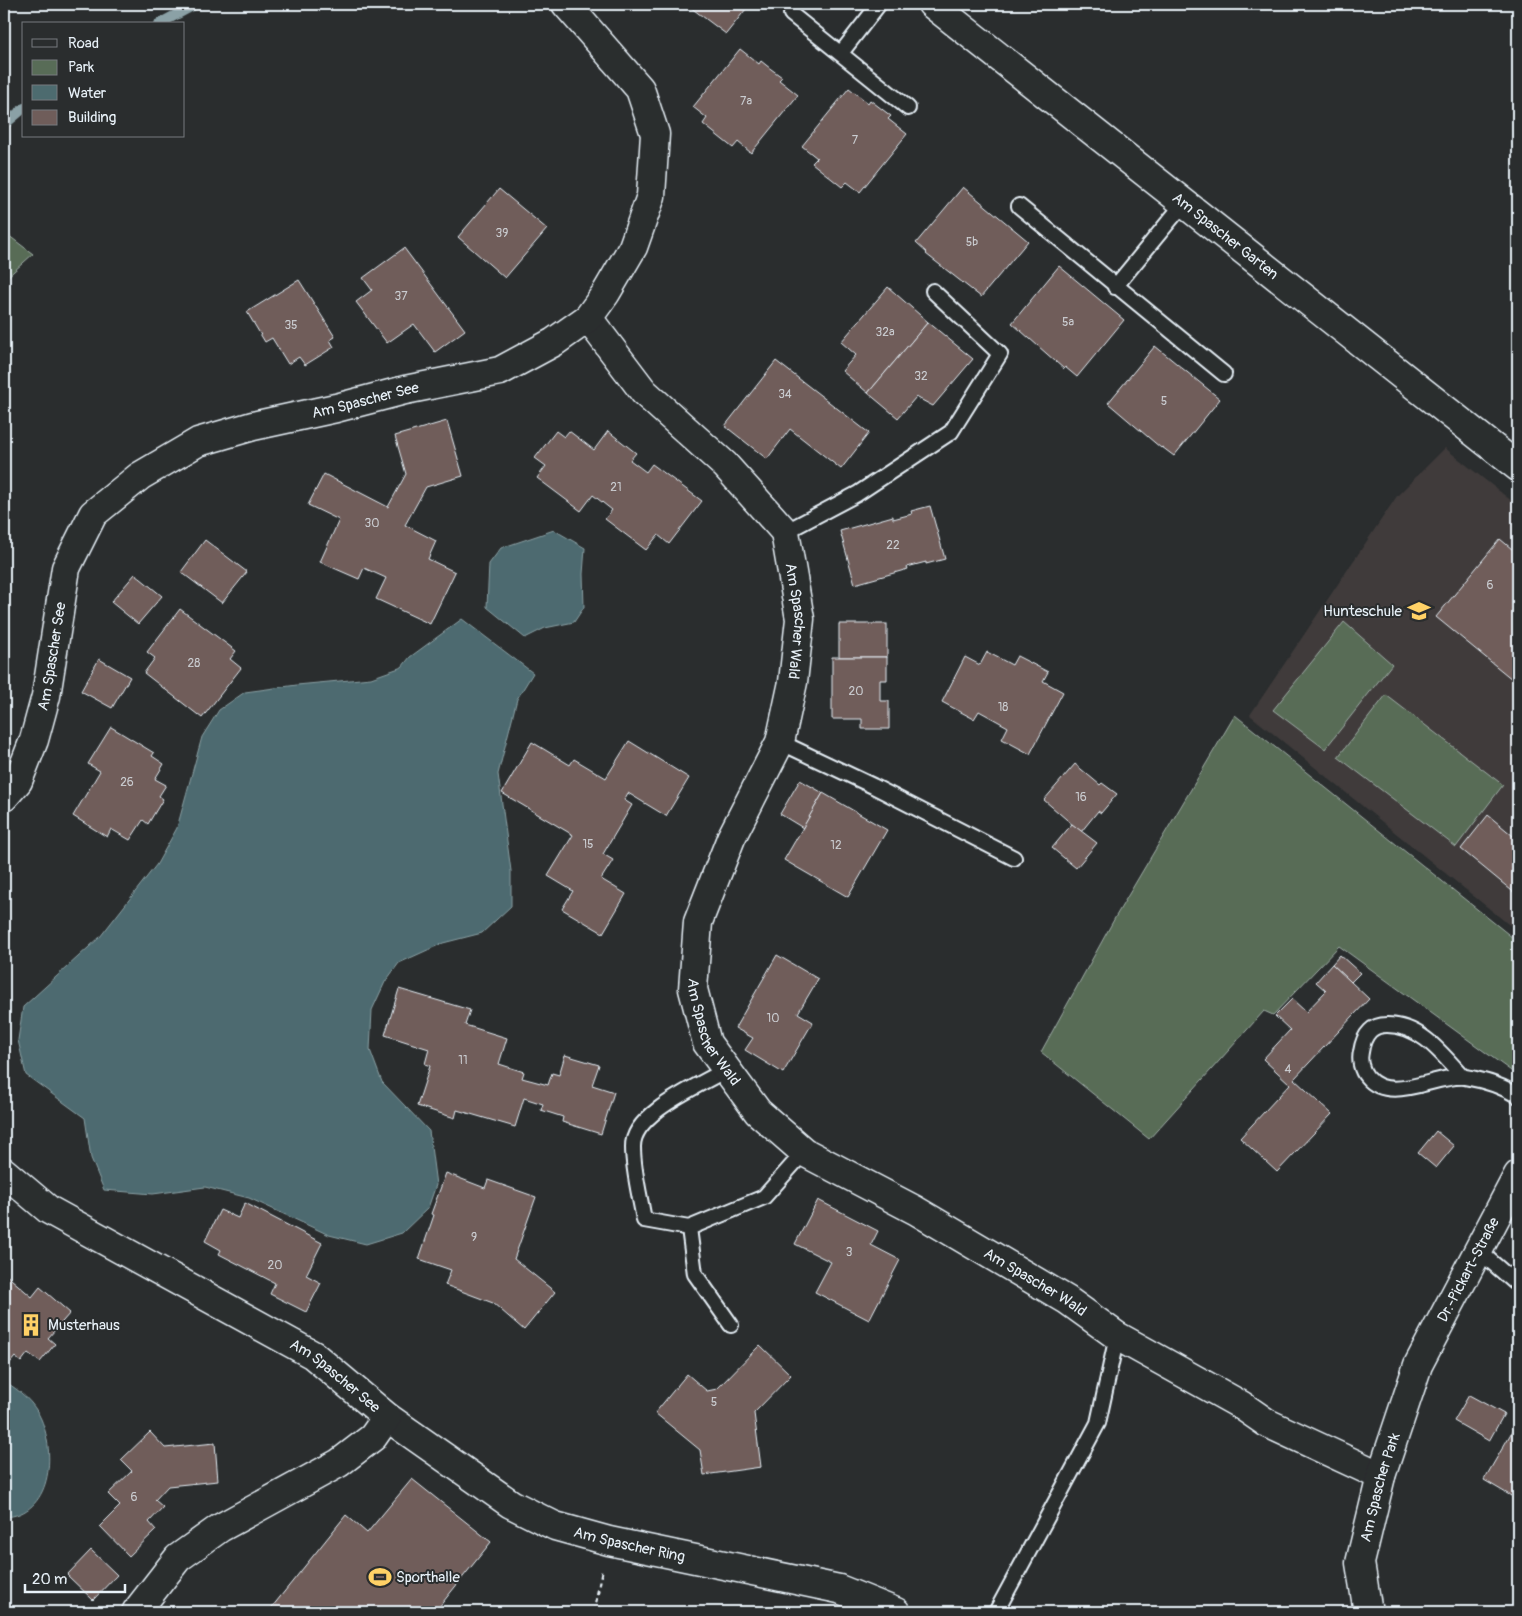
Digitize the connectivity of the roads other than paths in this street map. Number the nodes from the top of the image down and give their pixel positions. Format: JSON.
{"nodes":[{"id":1,"x":566,"y":4,"type":"edge"},
{"id":2,"x":879,"y":4,"type":"edge"},
{"id":3,"x":932,"y":4,"type":"edge"},
{"id":4,"x":791,"y":14,"type":"dead end"},
{"id":5,"x":841,"y":53,"type":"junction"},
{"id":6,"x":908,"y":108,"type":"dead end"},
{"id":7,"x":1184,"y":203,"type":"junction"},
{"id":8,"x":1018,"y":206,"type":"dead end"},
{"id":9,"x":1115,"y":287,"type":"junction"},
{"id":10,"x":933,"y":292,"type":"dead end"},
{"id":11,"x":588,"y":318,"type":"junction"},
{"id":12,"x":1224,"y":374,"type":"dead end"},
{"id":13,"x":1518,"y":467,"type":"edge"},
{"id":14,"x":785,"y":532,"type":"junction"},
{"id":15,"x":780,"y":742,"type":"junction"},
{"id":16,"x":6,"y":792,"type":"edge"},
{"id":17,"x":1014,"y":858,"type":"dead end"},
{"id":18,"x":727,"y":1069,"type":"junction"},
{"id":19,"x":1463,"y":1077,"type":"junction"},
{"id":20,"x":1518,"y":1096,"type":"edge"},
{"id":21,"x":804,"y":1152,"type":"junction"},
{"id":22,"x":4,"y":1172,"type":"edge"},
{"id":23,"x":1514,"y":1193,"type":"edge"},
{"id":24,"x":689,"y":1228,"type":"junction"},
{"id":25,"x":1479,"y":1251,"type":"junction"},
{"id":26,"x":1518,"y":1285,"type":"edge"},
{"id":27,"x":731,"y":1325,"type":"dead end"},
{"id":28,"x":1116,"y":1336,"type":"junction"},
{"id":29,"x":1418,"y":1365,"type":"joint"},
{"id":30,"x":387,"y":1417,"type":"junction"},
{"id":31,"x":1381,"y":1476,"type":"junction"},
{"id":32,"x":138,"y":1612,"type":"edge"},
{"id":33,"x":896,"y":1612,"type":"edge"},
{"id":34,"x":996,"y":1612,"type":"edge"},
{"id":35,"x":1368,"y":1612,"type":"edge"}],
"edges":[{"from":1,"to":11,"type":"street","name":"Am Spascher See"},
{"from":2,"to":5,"type":"lane"},
{"from":3,"to":7,"type":"street","name":"Am Spascher Garten"},
{"from":4,"to":5,"type":"lane"},
{"from":5,"to":6,"type":"lane"},
{"from":7,"to":9,"type":"lane"},
{"from":7,"to":13,"type":"street","name":"Am Spascher Garten"},
{"from":8,"to":9,"type":"lane"},
{"from":9,"to":12,"type":"lane"},
{"from":10,"to":14,"type":"lane"},
{"from":11,"to":14,"type":"street"},
{"from":11,"to":16,"type":"street","name":"Am Spascher See"},
{"from":14,"to":15,"type":"street","name":"Am Spascher Wald"},
{"from":15,"to":17,"type":"lane"},
{"from":15,"to":18,"type":"street","name":"Am Spascher Wald"},
{"from":18,"to":21,"type":"street","name":"Am Spascher Wald"},
{"from":18,"to":24,"type":"lane"},
{"from":19,"to":19,"type":"lane"},
{"from":19,"to":20,"type":"lane"},
{"from":21,"to":24,"type":"lane"},
{"from":21,"to":28,"type":"street","name":"Am Spascher Wald"},
{"from":22,"to":30,"type":"street","name":"Am Spascher See"},
{"from":23,"to":25,"type":"street","name":"Dr.-Pickart-Straße"},
{"from":24,"to":27,"type":"lane"},
{"from":25,"to":26,"type":"lane"},
{"from":25,"to":29,"type":"street","name":"Dr.-Pickart-Straße"},
{"from":28,"to":31,"type":"street","name":"Am Spascher Wald"},
{"from":28,"to":34,"type":"lane"},
{"from":29,"to":31,"type":"street","name":"Am Spascher Park"},
{"from":30,"to":32,"type":"street","name":"Am Spascher See"},
{"from":30,"to":33,"type":"street","name":"Am Spascher Ring"},
{"from":31,"to":35,"type":"street","name":"Am Spascher Park"}]}
